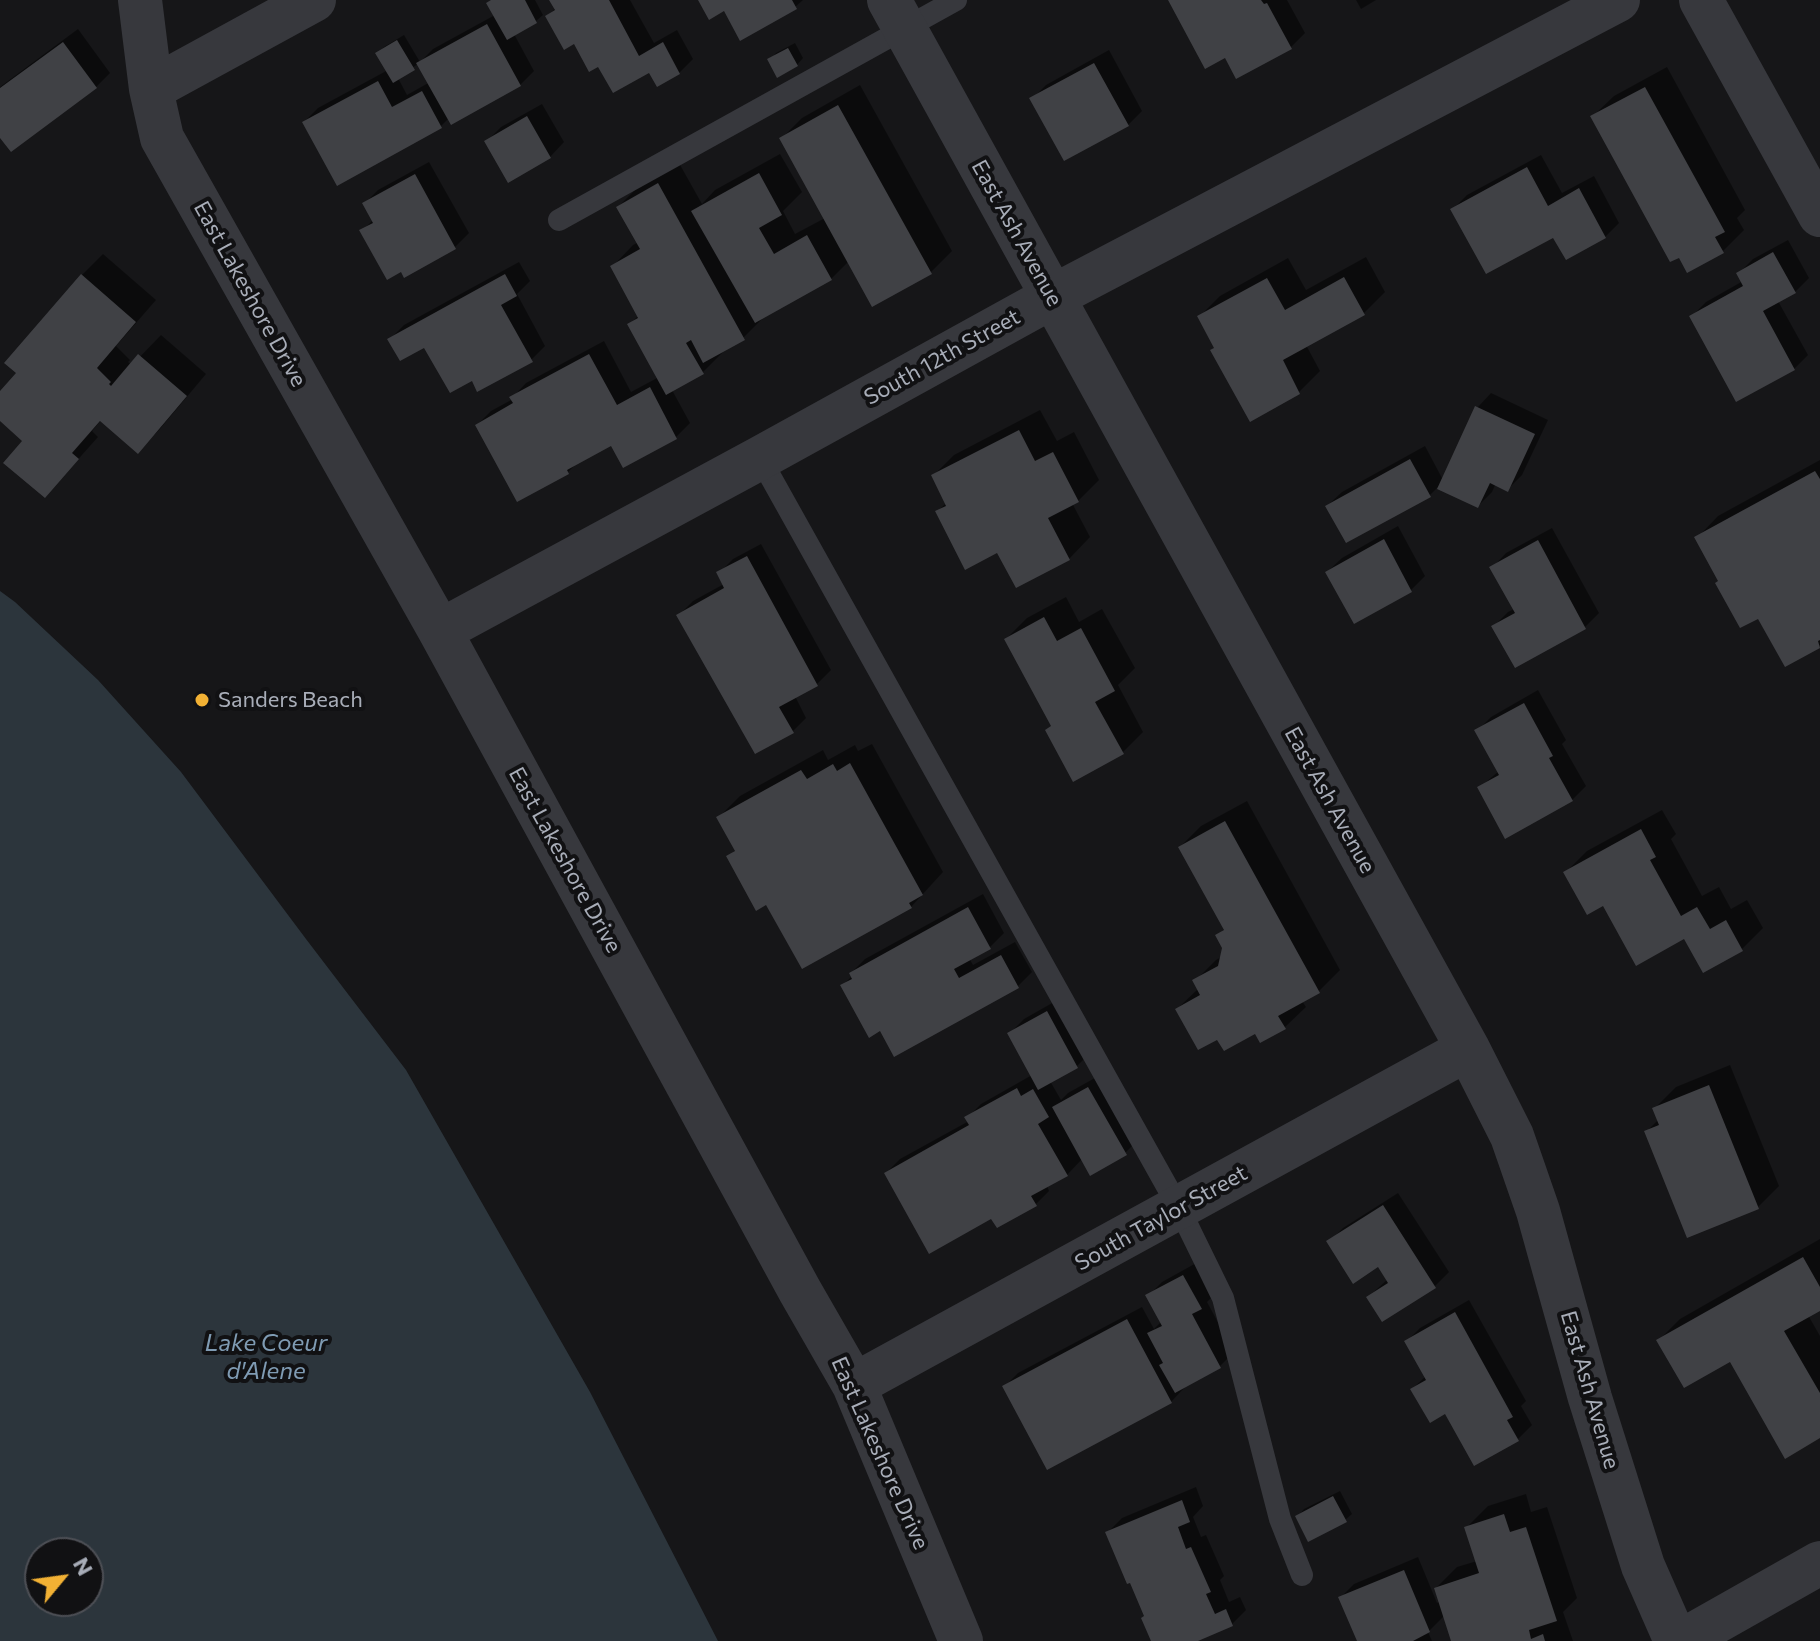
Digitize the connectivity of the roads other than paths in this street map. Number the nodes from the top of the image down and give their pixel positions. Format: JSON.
{"nodes":[{"id":1,"x":140,"y":0,"type":"edge"},
{"id":2,"x":314,"y":0,"type":"edge"},
{"id":3,"x":956,"y":0,"type":"edge"},
{"id":4,"x":1618,"y":0,"type":"edge"},
{"id":5,"x":1701,"y":0,"type":"edge"},
{"id":6,"x":897,"y":14,"type":"edge"},
{"id":7,"x":151,"y":89,"type":"junction"},
{"id":8,"x":1820,"y":215,"type":"edge"},
{"id":9,"x":559,"y":220,"type":"dead end"},
{"id":10,"x":1052,"y":297,"type":"junction"},
{"id":11,"x":760,"y":458,"type":"junction"},
{"id":12,"x":440,"y":631,"type":"junction"},
{"id":13,"x":1468,"y":1049,"type":"junction"},
{"id":14,"x":1179,"y":1208,"type":"junction"},
{"id":15,"x":854,"y":1385,"type":"junction"},
{"id":16,"x":1820,"y":1563,"type":"edge"},
{"id":17,"x":1302,"y":1575,"type":"dead end"},
{"id":18,"x":961,"y":1641,"type":"edge"},
{"id":19,"x":1676,"y":1641,"type":"edge"},
{"id":20,"x":1682,"y":1641,"type":"edge"}],
"edges":[{"from":1,"to":7,"type":"street","name":"East Lakeshore Drive"},
{"from":2,"to":7,"type":"street"},
{"from":3,"to":6,"type":"lane"},
{"from":4,"to":10,"type":"street","name":"South 12th Street"},
{"from":5,"to":8,"type":"street"},
{"from":6,"to":9,"type":"lane"},
{"from":6,"to":10,"type":"street","name":"East Ash Avenue"},
{"from":7,"to":12,"type":"street","name":"East Lakeshore Drive"},
{"from":10,"to":11,"type":"street","name":"South 12th Street"},
{"from":10,"to":13,"type":"street","name":"East Ash Avenue"},
{"from":11,"to":12,"type":"street","name":"South 12th Street"},
{"from":11,"to":14,"type":"lane"},
{"from":12,"to":15,"type":"street","name":"East Lakeshore Drive"},
{"from":13,"to":14,"type":"street","name":"South Taylor Street"},
{"from":13,"to":19,"type":"street","name":"East Ash Avenue"},
{"from":14,"to":15,"type":"street","name":"South Taylor Street"},
{"from":14,"to":17,"type":"lane"},
{"from":15,"to":18,"type":"street","name":"East Lakeshore Drive"},
{"from":16,"to":20,"type":"street"}]}
